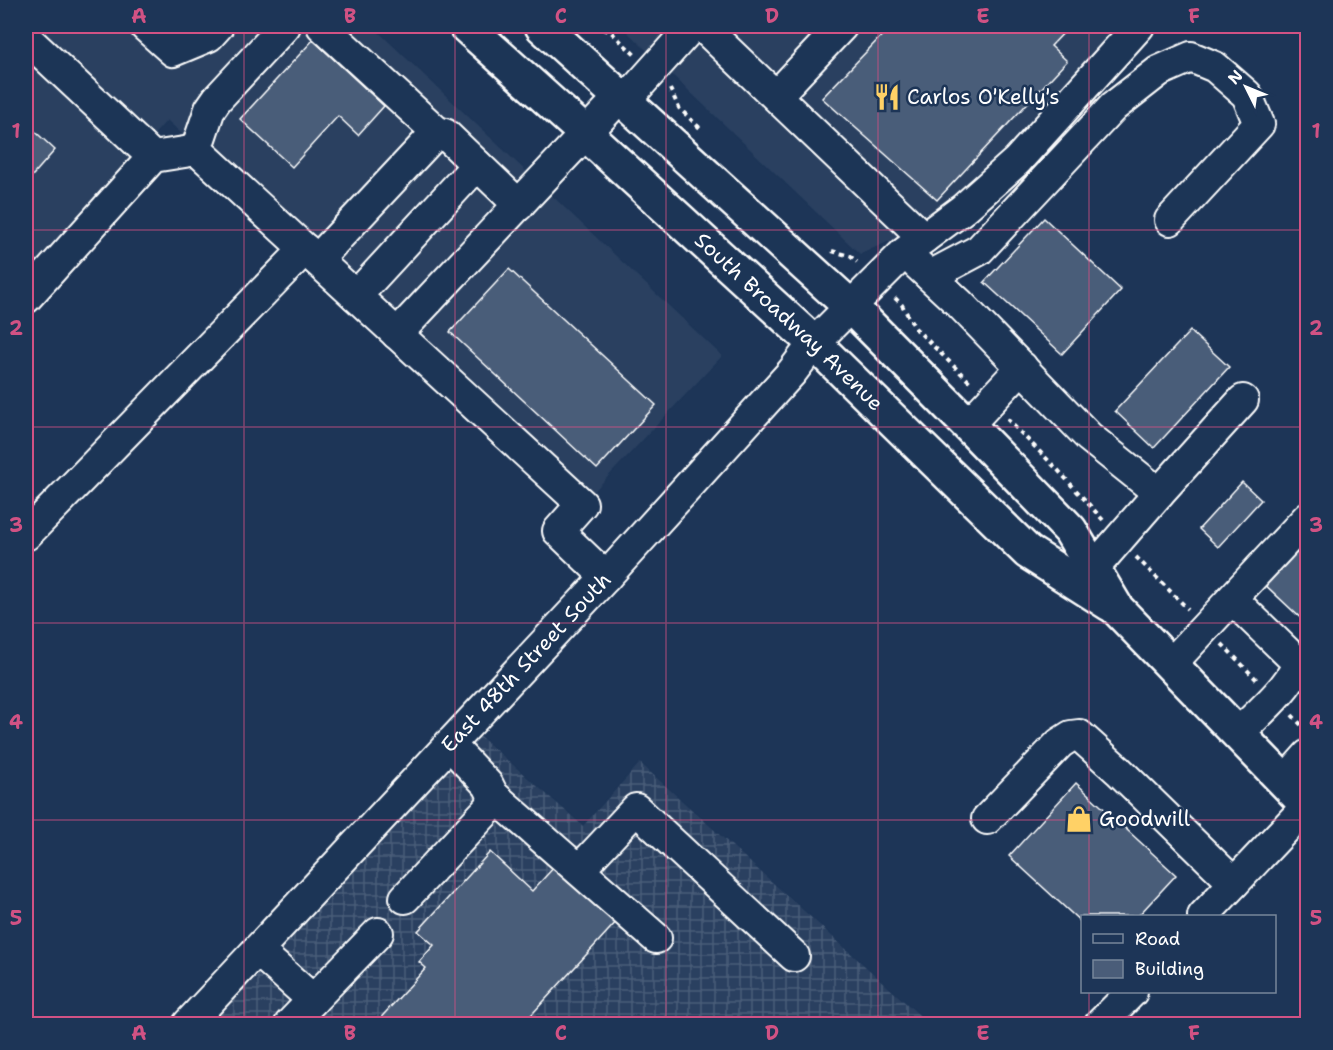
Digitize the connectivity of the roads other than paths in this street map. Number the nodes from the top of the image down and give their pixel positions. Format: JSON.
{"nodes":[{"id":1,"x":145,"y":26,"type":"edge"},
{"id":2,"x":218,"y":26,"type":"edge"},
{"id":3,"x":285,"y":26,"type":"edge"},
{"id":4,"x":322,"y":26,"type":"edge"},
{"id":5,"x":466,"y":26,"type":"edge"},
{"id":6,"x":542,"y":26,"type":"edge"},
{"id":7,"x":680,"y":26,"type":"edge"},
{"id":8,"x":689,"y":26,"type":"edge"},
{"id":9,"x":702,"y":26,"type":"edge"},
{"id":10,"x":843,"y":26,"type":"edge"},
{"id":11,"x":1139,"y":26,"type":"edge"},
{"id":12,"x":26,"y":38,"type":"edge"},
{"id":13,"x":776,"y":96,"type":"junction"},
{"id":14,"x":620,"y":97,"type":"junction"},
{"id":15,"x":437,"y":132,"type":"junction"},
{"id":16,"x":586,"y":134,"type":"junction"},
{"id":17,"x":196,"y":150,"type":"junction"},
{"id":18,"x":153,"y":157,"type":"junction"},
{"id":19,"x":477,"y":165,"type":"junction"},
{"id":20,"x":519,"y":205,"type":"junction"},
{"id":21,"x":1170,"y":220,"type":"dead end"},
{"id":22,"x":914,"y":245,"type":"junction"},
{"id":23,"x":311,"y":254,"type":"junction"},
{"id":24,"x":930,"y":276,"type":"junction"},
{"id":25,"x":356,"y":296,"type":"junction"},
{"id":26,"x":26,"y":298,"type":"edge"},
{"id":27,"x":850,"y":306,"type":"junction"},
{"id":28,"x":397,"y":334,"type":"junction"},
{"id":29,"x":814,"y":343,"type":"junction"},
{"id":30,"x":1022,"y":367,"type":"junction"},
{"id":31,"x":1244,"y":400,"type":"dead end"},
{"id":32,"x":968,"y":425,"type":"junction"},
{"id":33,"x":1159,"y":493,"type":"junction"},
{"id":34,"x":1308,"y":517,"type":"edge"},
{"id":35,"x":26,"y":535,"type":"edge"},
{"id":36,"x":1093,"y":569,"type":"junction"},
{"id":37,"x":606,"y":577,"type":"junction"},
{"id":38,"x":1232,"y":599,"type":"junction"},
{"id":39,"x":1117,"y":609,"type":"junction"},
{"id":40,"x":1171,"y":664,"type":"junction"},
{"id":41,"x":1238,"y":734,"type":"junction"},
{"id":42,"x":449,"y":744,"type":"junction"},
{"id":43,"x":1308,"y":755,"type":"edge"},
{"id":44,"x":1284,"y":782,"type":"junction"},
{"id":45,"x":493,"y":795,"type":"junction"},
{"id":46,"x":1307,"y":806,"type":"edge"},
{"id":47,"x":987,"y":819,"type":"dead end"},
{"id":48,"x":579,"y":870,"type":"junction"},
{"id":49,"x":1234,"y":883,"type":"junction"},
{"id":50,"x":405,"y":897,"type":"dead end"},
{"id":51,"x":1204,"y":915,"type":"edge"},
{"id":52,"x":378,"y":933,"type":"dead end"},
{"id":53,"x":656,"y":938,"type":"dead end"},
{"id":54,"x":257,"y":950,"type":"junction"},
{"id":55,"x":794,"y":956,"type":"dead end"},
{"id":56,"x":1130,"y":993,"type":"edge"},
{"id":57,"x":313,"y":1000,"type":"junction"},
{"id":58,"x":193,"y":1019,"type":"edge"},
{"id":59,"x":290,"y":1024,"type":"edge"},
{"id":60,"x":1100,"y":1024,"type":"edge"}],
"edges":[{"from":1,"to":2,"type":"street"},
{"from":3,"to":17,"type":"street"},
{"from":4,"to":15,"type":"street"},
{"from":5,"to":16,"type":"main road","name":"South Broadway Avenue"},
{"from":6,"to":14,"type":"main road","name":"South Broadway Avenue"},
{"from":7,"to":14,"type":"street"},
{"from":8,"to":14,"type":"street"},
{"from":9,"to":13,"type":"street"},
{"from":10,"to":13,"type":"street"},
{"from":11,"to":22,"type":"street","name":"East 48th Street South"},
{"from":12,"to":18,"type":"street"},
{"from":13,"to":22,"type":"street"},
{"from":14,"to":16,"type":"street"},
{"from":14,"to":27,"type":"main road","name":"South Broadway Avenue"},
{"from":15,"to":19,"type":"street"},
{"from":15,"to":23,"type":"street"},
{"from":16,"to":20,"type":"street"},
{"from":16,"to":29,"type":"main road","name":"South Broadway Avenue"},
{"from":17,"to":18,"type":"street"},
{"from":17,"to":23,"type":"street"},
{"from":18,"to":26,"type":"street"},
{"from":19,"to":20,"type":"street"},
{"from":19,"to":25,"type":"street"},
{"from":20,"to":28,"type":"street"},
{"from":21,"to":24,"type":"street"},
{"from":22,"to":24,"type":"street"},
{"from":22,"to":27,"type":"street","name":"East 48th Street South"},
{"from":23,"to":25,"type":"street"},
{"from":23,"to":35,"type":"street"},
{"from":24,"to":30,"type":"street"},
{"from":25,"to":28,"type":"street"},
{"from":27,"to":29,"type":"street","name":"East 48th Street South"},
{"from":27,"to":32,"type":"main road","name":"South Broadway Avenue"},
{"from":28,"to":37,"type":"street"},
{"from":29,"to":37,"type":"street","name":"East 48th Street South"},
{"from":29,"to":39,"type":"main road","name":"South Broadway Avenue"},
{"from":30,"to":32,"type":"street"},
{"from":30,"to":33,"type":"street"},
{"from":31,"to":33,"type":"street"},
{"from":32,"to":36,"type":"main road","name":"South Broadway Avenue"},
{"from":33,"to":36,"type":"street"},
{"from":34,"to":38,"type":"street"},
{"from":36,"to":39,"type":"main road","name":"South Broadway Avenue"},
{"from":37,"to":42,"type":"street","name":"East 48th Street South"},
{"from":38,"to":40,"type":"street"},
{"from":38,"to":41,"type":"street"},
{"from":39,"to":40,"type":"main road","name":"South Broadway Avenue"},
{"from":40,"to":41,"type":"main road","name":"South Broadway Avenue"},
{"from":41,"to":44,"type":"main road","name":"South Broadway Avenue"},
{"from":42,"to":45,"type":"street"},
{"from":42,"to":54,"type":"street","name":"East 48th Street South"},
{"from":43,"to":44,"type":"street"},
{"from":44,"to":46,"type":"main road","name":"South Broadway Avenue"},
{"from":45,"to":48,"type":"street"},
{"from":45,"to":50,"type":"street"},
{"from":46,"to":49,"type":"street"},
{"from":47,"to":49,"type":"street"},
{"from":48,"to":53,"type":"street"},
{"from":48,"to":55,"type":"street"},
{"from":49,"to":51,"type":"street"},
{"from":52,"to":57,"type":"street"},
{"from":54,"to":57,"type":"street"},
{"from":54,"to":58,"type":"street","name":"East 48th Street South"},
{"from":56,"to":60,"type":"street"},
{"from":57,"to":59,"type":"street"}]}
